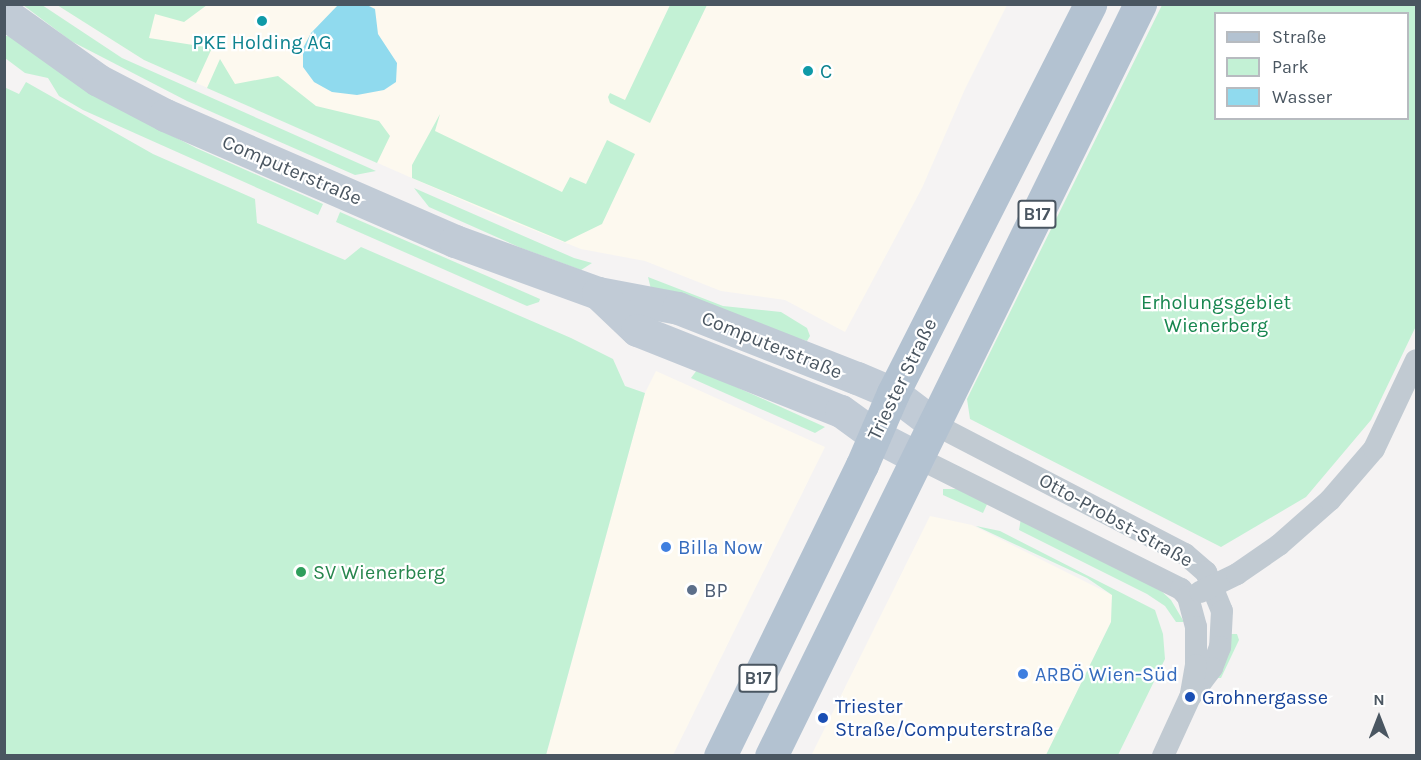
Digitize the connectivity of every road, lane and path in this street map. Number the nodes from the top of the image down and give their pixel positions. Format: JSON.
{"nodes":[{"id":1,"x":1090,"y":4,"type":"edge"},
{"id":2,"x":1140,"y":4,"type":"edge"},
{"id":3,"x":4,"y":13,"type":"edge"},
{"id":4,"x":598,"y":293,"type":"junction"},
{"id":5,"x":1416,"y":360,"type":"edge"},
{"id":6,"x":892,"y":393,"type":"junction"},
{"id":7,"x":934,"y":424,"type":"junction"},
{"id":8,"x":874,"y":435,"type":"junction"},
{"id":9,"x":918,"y":458,"type":"junction"},
{"id":10,"x":1214,"y":587,"type":"junction"},
{"id":11,"x":1188,"y":597,"type":"junction"},
{"id":12,"x":1190,"y":697,"type":"junction"},
{"id":13,"x":720,"y":756,"type":"edge"},
{"id":14,"x":771,"y":756,"type":"edge"},
{"id":15,"x":1163,"y":756,"type":"edge"}],
"edges":[{"from":1,"to":6,"type":"main road","name":"Triester Straße","number":"B17"},
{"from":2,"to":7,"type":"main road","number":"B17"},
{"from":3,"to":4,"type":"street","name":"Computerstraße"},
{"from":4,"to":6,"type":"street","name":"Computerstraße"},
{"from":4,"to":8,"type":"street","name":"Computerstraße"},
{"from":5,"to":10,"type":"street"},
{"from":6,"to":7,"type":"street","name":"Computerstraße"},
{"from":6,"to":8,"type":"main road","name":"Triester Straße","number":"B17"},
{"from":7,"to":9,"type":"main road","number":"B17"},
{"from":7,"to":10,"type":"street","name":"Otto-Probst-Straße"},
{"from":8,"to":9,"type":"street","name":"Computerstraße"},
{"from":8,"to":13,"type":"main road","name":"Triester Straße","number":"B17"},
{"from":9,"to":11,"type":"street","name":"Otto-Probst-Straße"},
{"from":9,"to":14,"type":"main road","number":"B17"},
{"from":10,"to":11,"type":"street"},
{"from":10,"to":12,"type":"street","name":"Otto-Probst-Straße"},
{"from":11,"to":12,"type":"street","name":"Otto-Probst-Straße"},
{"from":12,"to":15,"type":"street","name":"Otto-Probst-Straße"}]}
